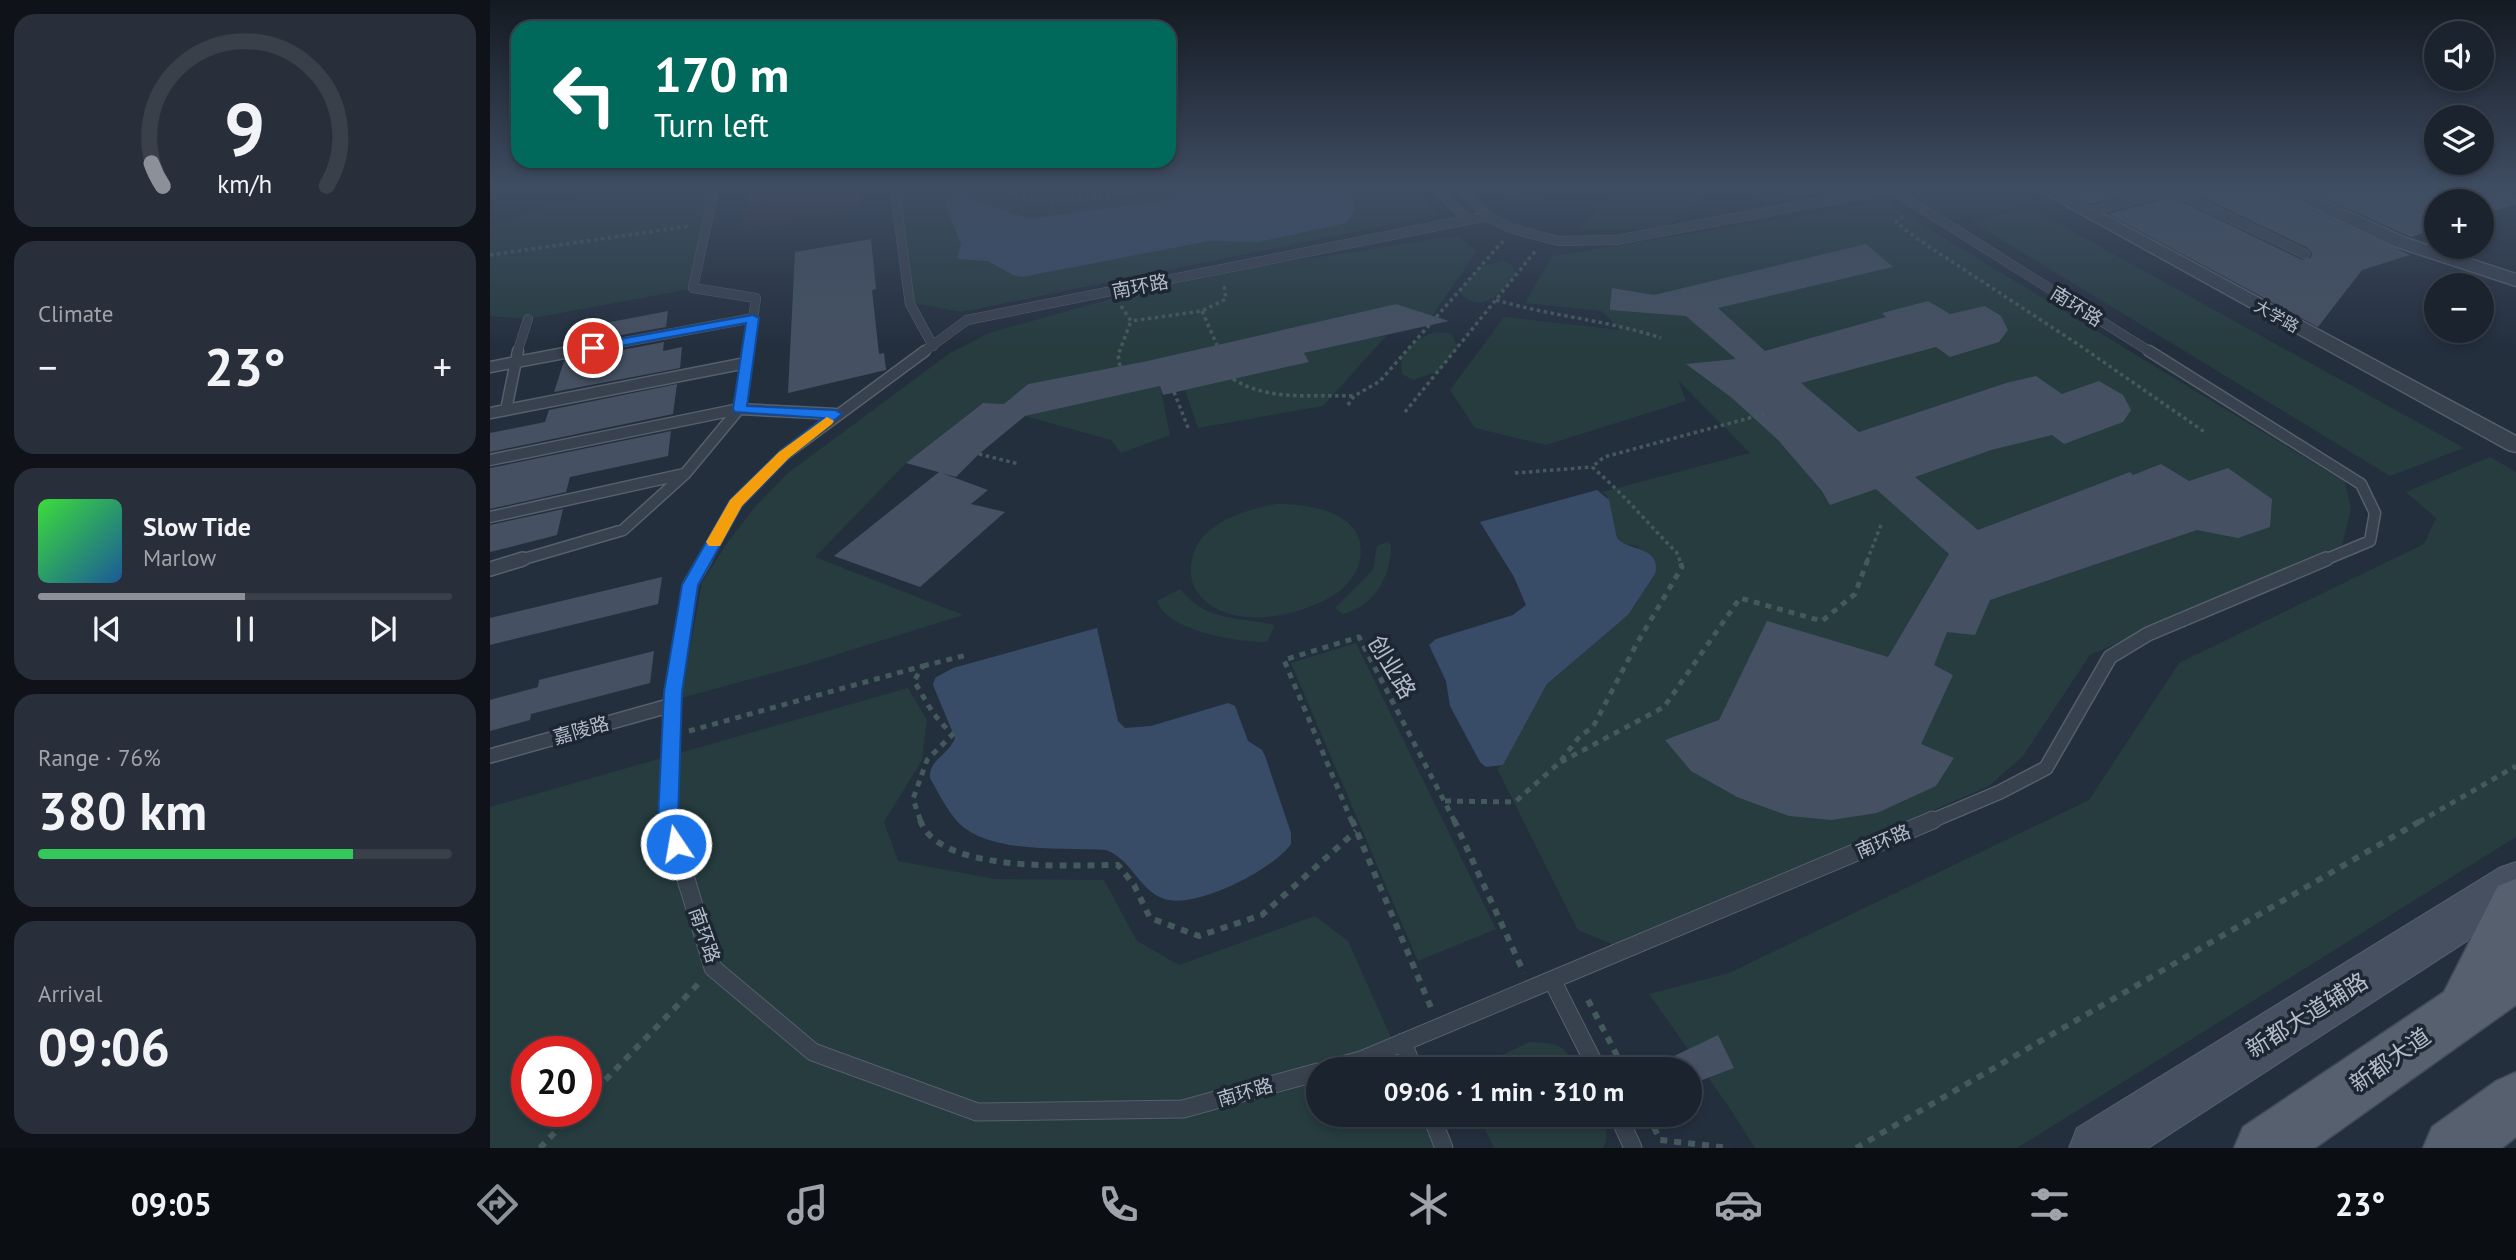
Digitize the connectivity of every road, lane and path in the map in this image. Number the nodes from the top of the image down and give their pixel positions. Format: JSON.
{"nodes":[{"id":1,"x":598,"y":240,"type":"edge"},
{"id":2,"x":704,"y":240,"type":"edge"},
{"id":3,"x":901,"y":240,"type":"edge"},
{"id":4,"x":1368,"y":240,"type":"edge"},
{"id":5,"x":1504,"y":240,"type":"edge"},
{"id":6,"x":1545,"y":240,"type":"edge"},
{"id":7,"x":1552,"y":240,"type":"edge"},
{"id":8,"x":1618,"y":240,"type":"edge"},
{"id":9,"x":1920,"y":240,"type":"edge"},
{"id":10,"x":1972,"y":240,"type":"edge"},
{"id":11,"x":2138,"y":240,"type":"edge"},
{"id":12,"x":2275,"y":240,"type":"edge"},
{"id":13,"x":2395,"y":240,"type":"edge"},
{"id":14,"x":2305,"y":254,"type":"dead end"},
{"id":15,"x":490,"y":255,"type":"edge"},
{"id":16,"x":1222,"y":270,"type":"junction"},
{"id":17,"x":2516,"y":280,"type":"edge"},
{"id":18,"x":1112,"y":291,"type":"junction"},
{"id":19,"x":1496,"y":300,"type":"junction"},
{"id":20,"x":1202,"y":311,"type":"junction"},
{"id":21,"x":753,"y":318,"type":"junction"},
{"id":22,"x":528,"y":319,"type":"dead end"},
{"id":23,"x":1131,"y":321,"type":"junction"},
{"id":24,"x":1661,"y":338,"type":"dead end"},
{"id":25,"x":1217,"y":345,"type":"dead end"},
{"id":26,"x":933,"y":346,"type":"junction"},
{"id":27,"x":514,"y":362,"type":"junction"},
{"id":28,"x":746,"y":363,"type":"junction"},
{"id":29,"x":1120,"y":366,"type":"dead end"},
{"id":30,"x":490,"y":367,"type":"edge"},
{"id":31,"x":1233,"y":379,"type":"dead end"},
{"id":32,"x":1174,"y":393,"type":"dead end"},
{"id":33,"x":1354,"y":396,"type":"junction"},
{"id":34,"x":1348,"y":405,"type":"dead end"},
{"id":35,"x":739,"y":409,"type":"junction"},
{"id":36,"x":506,"y":410,"type":"junction"},
{"id":37,"x":1405,"y":412,"type":"dead end"},
{"id":38,"x":490,"y":413,"type":"edge"},
{"id":39,"x":1768,"y":413,"type":"dead end"},
{"id":40,"x":835,"y":414,"type":"junction"},
{"id":41,"x":1189,"y":430,"type":"dead end"},
{"id":42,"x":2206,"y":433,"type":"dead end"},
{"id":43,"x":2516,"y":445,"type":"edge"},
{"id":44,"x":979,"y":454,"type":"dead end"},
{"id":45,"x":490,"y":460,"type":"edge"},
{"id":46,"x":1019,"y":464,"type":"dead end"},
{"id":47,"x":1592,"y":467,"type":"junction"},
{"id":48,"x":1515,"y":473,"type":"dead end"},
{"id":49,"x":685,"y":474,"type":"junction"},
{"id":50,"x":490,"y":517,"type":"edge"},
{"id":51,"x":1881,"y":526,"type":"dead end"},
{"id":52,"x":490,"y":569,"type":"edge"},
{"id":53,"x":967,"y":655,"type":"dead end"},
{"id":54,"x":923,"y":666,"type":"junction"},
{"id":55,"x":672,"y":705,"type":"junction"},
{"id":56,"x":671,"y":736,"type":"junction"},
{"id":57,"x":490,"y":756,"type":"edge"},
{"id":58,"x":1559,"y":764,"type":"junction"},
{"id":59,"x":2516,"y":766,"type":"edge"},
{"id":60,"x":1445,"y":801,"type":"junction"},
{"id":61,"x":1356,"y":831,"type":"junction"},
{"id":62,"x":2516,"y":883,"type":"edge"},
{"id":63,"x":2516,"y":902,"type":"edge"},
{"id":64,"x":713,"y":968,"type":"junction"},
{"id":65,"x":1573,"y":972,"type":"junction"},
{"id":66,"x":2516,"y":974,"type":"edge"},
{"id":67,"x":1552,"y":980,"type":"junction"},
{"id":68,"x":1531,"y":989,"type":"junction"},
{"id":69,"x":2464,"y":1009,"type":"junction"},
{"id":70,"x":1440,"y":1027,"type":"junction"},
{"id":71,"x":1403,"y":1042,"type":"junction"},
{"id":72,"x":1368,"y":1057,"type":"edge"},
{"id":73,"x":1409,"y":1057,"type":"edge"},
{"id":74,"x":1591,"y":1057,"type":"edge"},
{"id":75,"x":1618,"y":1057,"type":"edge"},
{"id":76,"x":1306,"y":1075,"type":"edge"},
{"id":77,"x":602,"y":1083,"type":"edge"},
{"id":78,"x":2516,"y":1101,"type":"edge"},
{"id":79,"x":560,"y":1127,"type":"edge"},
{"id":80,"x":1436,"y":1127,"type":"edge"},
{"id":81,"x":1623,"y":1127,"type":"edge"},
{"id":82,"x":1654,"y":1127,"type":"edge"},
{"id":83,"x":540,"y":1148,"type":"edge"},
{"id":84,"x":1444,"y":1148,"type":"edge"},
{"id":85,"x":1633,"y":1148,"type":"edge"},
{"id":86,"x":1730,"y":1148,"type":"edge"},
{"id":87,"x":1856,"y":1148,"type":"edge"},
{"id":88,"x":2097,"y":1148,"type":"edge"},
{"id":89,"x":2264,"y":1148,"type":"edge"},
{"id":90,"x":2453,"y":1148,"type":"edge"}],
"edges":[{"from":1,"to":15,"type":"path"},
{"from":2,"to":21,"type":"lane"},
{"from":3,"to":26,"type":"lane"},
{"from":4,"to":16,"type":"lane","name":"南环路"},
{"from":5,"to":33,"type":"path"},
{"from":6,"to":19,"type":"path"},
{"from":7,"to":8,"type":"lane","name":"南环路"},
{"from":9,"to":42,"type":"path"},
{"from":10,"to":65,"type":"lane","name":"南环路"},
{"from":11,"to":43,"type":"street","name":"大学路"},
{"from":12,"to":14,"type":"lane"},
{"from":13,"to":17,"type":"street"},
{"from":16,"to":18,"type":"lane","name":"南环路"},
{"from":16,"to":20,"type":"path"},
{"from":18,"to":23,"type":"path"},
{"from":18,"to":26,"type":"lane","name":"南环路"},
{"from":19,"to":24,"type":"path"},
{"from":19,"to":37,"type":"path"},
{"from":20,"to":23,"type":"path"},
{"from":20,"to":25,"type":"path"},
{"from":21,"to":27,"type":"lane"},
{"from":21,"to":28,"type":"lane"},
{"from":22,"to":27,"type":"lane"},
{"from":23,"to":29,"type":"path"},
{"from":26,"to":40,"type":"lane","name":"南环路"},
{"from":27,"to":30,"type":"lane"},
{"from":27,"to":36,"type":"lane"},
{"from":28,"to":35,"type":"lane"},
{"from":28,"to":36,"type":"lane"},
{"from":31,"to":33,"type":"path"},
{"from":32,"to":41,"type":"path"},
{"from":33,"to":34,"type":"path"},
{"from":35,"to":40,"type":"lane"},
{"from":35,"to":45,"type":"lane"},
{"from":35,"to":49,"type":"lane"},
{"from":36,"to":38,"type":"lane"},
{"from":39,"to":47,"type":"path"},
{"from":40,"to":55,"type":"lane","name":"南环路"},
{"from":44,"to":46,"type":"path"},
{"from":47,"to":48,"type":"path"},
{"from":47,"to":58,"type":"path"},
{"from":49,"to":50,"type":"lane"},
{"from":49,"to":52,"type":"lane"},
{"from":51,"to":58,"type":"path"},
{"from":53,"to":54,"type":"path"},
{"from":54,"to":56,"type":"path"},
{"from":54,"to":61,"type":"path"},
{"from":55,"to":56,"type":"lane","name":"南环路"},
{"from":55,"to":57,"type":"lane","name":"嘉陵路"},
{"from":56,"to":64,"type":"lane","name":"南环路"},
{"from":58,"to":60,"type":"path"},
{"from":59,"to":87,"type":"path"},
{"from":60,"to":61,"type":"path","name":"创业路"},
{"from":60,"to":68,"type":"path","name":"创业路"},
{"from":61,"to":70,"type":"path","name":"创业路"},
{"from":62,"to":88,"type":"street","name":"新都大道辅路"},
{"from":63,"to":69,"type":"main road"},
{"from":64,"to":76,"type":"lane","name":"南环路"},
{"from":64,"to":77,"type":"path"},
{"from":65,"to":67,"type":"lane","name":"南环路"},
{"from":65,"to":75,"type":"path"},
{"from":66,"to":69,"type":"main road","name":"新都大道"},
{"from":67,"to":68,"type":"lane","name":"南环路"},
{"from":67,"to":74,"type":"lane"},
{"from":68,"to":70,"type":"lane","name":"南环路"},
{"from":69,"to":89,"type":"main road","name":"新都大道"},
{"from":70,"to":71,"type":"lane","name":"南环路"},
{"from":71,"to":72,"type":"lane","name":"南环路"},
{"from":71,"to":73,"type":"lane"},
{"from":78,"to":90,"type":"main road"},
{"from":79,"to":83,"type":"path"},
{"from":80,"to":84,"type":"lane"},
{"from":81,"to":85,"type":"lane"},
{"from":82,"to":86,"type":"path"}]}
